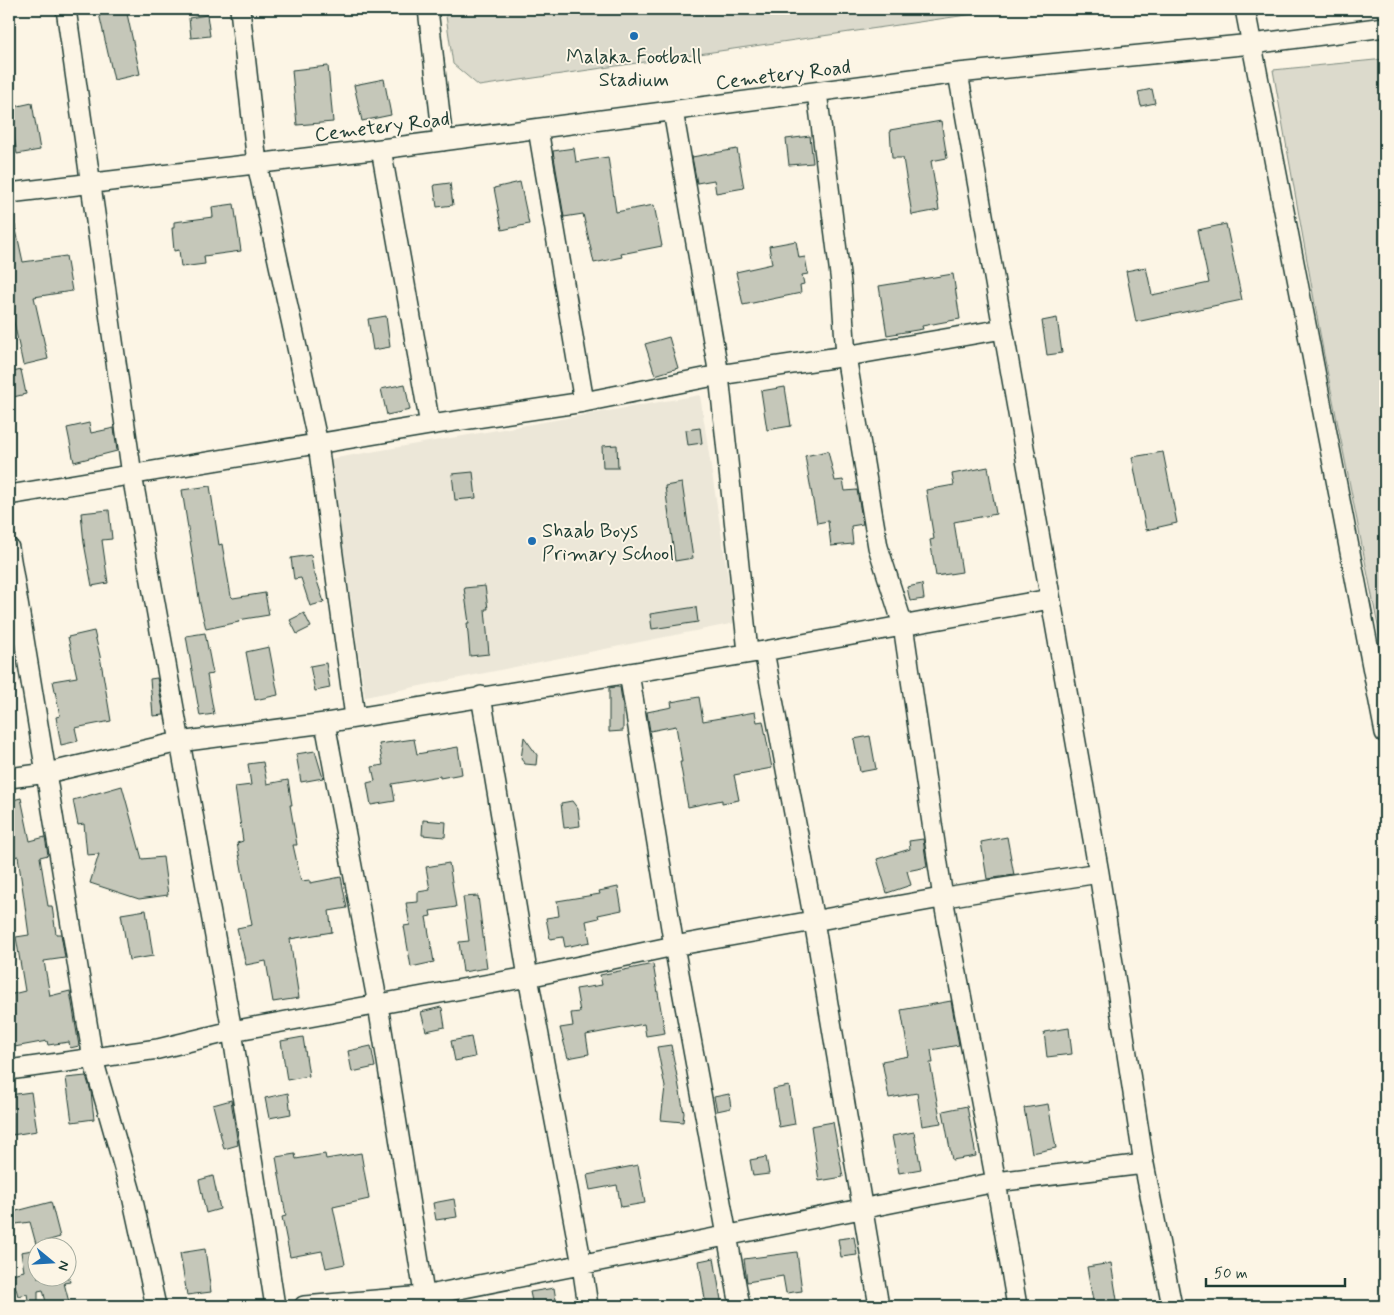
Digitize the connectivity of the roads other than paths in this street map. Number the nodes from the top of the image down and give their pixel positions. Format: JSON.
{"nodes":[{"id":1,"x":66,"y":9,"type":"edge"},
{"id":2,"x":240,"y":9,"type":"edge"},
{"id":3,"x":428,"y":9,"type":"edge"},
{"id":4,"x":1245,"y":9,"type":"edge"},
{"id":5,"x":1385,"y":27,"type":"edge"},
{"id":6,"x":1252,"y":44,"type":"junction"},
{"id":7,"x":958,"y":74,"type":"junction"},
{"id":8,"x":817,"y":92,"type":"junction"},
{"id":9,"x":673,"y":111,"type":"junction"},
{"id":10,"x":538,"y":129,"type":"junction"},
{"id":11,"x":443,"y":141,"type":"junction"},
{"id":12,"x":381,"y":150,"type":"junction"},
{"id":13,"x":257,"y":164,"type":"junction"},
{"id":14,"x":90,"y":184,"type":"junction"},
{"id":15,"x":9,"y":193,"type":"edge"},
{"id":16,"x":1003,"y":329,"type":"junction"},
{"id":17,"x":846,"y":356,"type":"junction"},
{"id":18,"x":719,"y":375,"type":"junction"},
{"id":19,"x":584,"y":402,"type":"junction"},
{"id":20,"x":430,"y":424,"type":"junction"},
{"id":21,"x":318,"y":444,"type":"junction"},
{"id":22,"x":132,"y":475,"type":"junction"},
{"id":23,"x":9,"y":495,"type":"edge"},
{"id":24,"x":9,"y":548,"type":"edge"},
{"id":25,"x":1050,"y":599,"type":"junction"},
{"id":26,"x":903,"y":625,"type":"junction"},
{"id":27,"x":756,"y":651,"type":"junction"},
{"id":28,"x":629,"y":673,"type":"junction"},
{"id":29,"x":481,"y":696,"type":"junction"},
{"id":30,"x":355,"y":717,"type":"junction"},
{"id":31,"x":324,"y":723,"type":"junction"},
{"id":32,"x":1385,"y":733,"type":"edge"},
{"id":33,"x":179,"y":742,"type":"junction"},
{"id":34,"x":47,"y":773,"type":"junction"},
{"id":35,"x":9,"y":778,"type":"edge"},
{"id":36,"x":1099,"y":872,"type":"junction"},
{"id":37,"x":943,"y":898,"type":"junction"},
{"id":38,"x":814,"y":921,"type":"junction"},
{"id":39,"x":674,"y":946,"type":"junction"},
{"id":40,"x":528,"y":977,"type":"junction"},
{"id":41,"x":378,"y":1005,"type":"junction"},
{"id":42,"x":232,"y":1031,"type":"junction"},
{"id":43,"x":93,"y":1059,"type":"junction"},
{"id":44,"x":9,"y":1070,"type":"edge"},
{"id":45,"x":1144,"y":1164,"type":"junction"},
{"id":46,"x":996,"y":1182,"type":"junction"},
{"id":47,"x":862,"y":1209,"type":"junction"},
{"id":48,"x":726,"y":1236,"type":"junction"},
{"id":49,"x":582,"y":1265,"type":"junction"},
{"id":50,"x":425,"y":1301,"type":"edge"},
{"id":51,"x":156,"y":1306,"type":"edge"},
{"id":52,"x":275,"y":1306,"type":"edge"},
{"id":53,"x":304,"y":1306,"type":"edge"},
{"id":54,"x":588,"y":1306,"type":"edge"},
{"id":55,"x":740,"y":1306,"type":"edge"},
{"id":56,"x":879,"y":1306,"type":"edge"},
{"id":57,"x":1017,"y":1306,"type":"edge"},
{"id":58,"x":1172,"y":1306,"type":"edge"}],
"edges":[{"from":1,"to":14,"type":"street"},
{"from":2,"to":13,"type":"street"},
{"from":3,"to":11,"type":"street"},
{"from":4,"to":6,"type":"street"},
{"from":5,"to":6,"type":"street","name":"Cemetery Road"},
{"from":6,"to":7,"type":"street","name":"Cemetery Road"},
{"from":6,"to":32,"type":"street"},
{"from":7,"to":8,"type":"street","name":"Cemetery Road"},
{"from":7,"to":16,"type":"street"},
{"from":8,"to":9,"type":"street","name":"Cemetery Road"},
{"from":8,"to":17,"type":"street"},
{"from":9,"to":10,"type":"street","name":"Cemetery Road"},
{"from":9,"to":18,"type":"street"},
{"from":10,"to":11,"type":"street","name":"Cemetery Road"},
{"from":10,"to":19,"type":"street"},
{"from":11,"to":12,"type":"street","name":"Cemetery Road"},
{"from":12,"to":13,"type":"street","name":"Cemetery Road"},
{"from":12,"to":20,"type":"street"},
{"from":13,"to":14,"type":"street","name":"Cemetery Road"},
{"from":13,"to":21,"type":"street"},
{"from":14,"to":15,"type":"street","name":"Cemetery Road"},
{"from":14,"to":22,"type":"street"},
{"from":16,"to":17,"type":"street"},
{"from":16,"to":25,"type":"street"},
{"from":17,"to":18,"type":"street"},
{"from":17,"to":26,"type":"street"},
{"from":18,"to":19,"type":"street"},
{"from":18,"to":27,"type":"street"},
{"from":19,"to":20,"type":"street"},
{"from":20,"to":21,"type":"street"},
{"from":21,"to":22,"type":"street"},
{"from":21,"to":30,"type":"street"},
{"from":22,"to":23,"type":"street"},
{"from":22,"to":33,"type":"street"},
{"from":24,"to":34,"type":"street"},
{"from":25,"to":26,"type":"street"},
{"from":25,"to":36,"type":"street"},
{"from":26,"to":27,"type":"street"},
{"from":26,"to":37,"type":"street"},
{"from":27,"to":28,"type":"street"},
{"from":27,"to":38,"type":"street"},
{"from":28,"to":29,"type":"street"},
{"from":28,"to":39,"type":"street"},
{"from":29,"to":30,"type":"street"},
{"from":29,"to":40,"type":"street"},
{"from":30,"to":31,"type":"street"},
{"from":31,"to":33,"type":"street"},
{"from":31,"to":41,"type":"street"},
{"from":33,"to":34,"type":"street"},
{"from":33,"to":42,"type":"street"},
{"from":34,"to":35,"type":"street"},
{"from":34,"to":43,"type":"street"},
{"from":36,"to":37,"type":"street"},
{"from":36,"to":45,"type":"street"},
{"from":37,"to":38,"type":"street"},
{"from":37,"to":46,"type":"street"},
{"from":38,"to":39,"type":"street"},
{"from":38,"to":47,"type":"street"},
{"from":39,"to":40,"type":"street"},
{"from":39,"to":48,"type":"street"},
{"from":40,"to":41,"type":"street"},
{"from":40,"to":49,"type":"street"},
{"from":41,"to":42,"type":"street"},
{"from":41,"to":50,"type":"street"},
{"from":42,"to":43,"type":"street"},
{"from":42,"to":52,"type":"street"},
{"from":43,"to":44,"type":"street"},
{"from":43,"to":51,"type":"street"},
{"from":45,"to":46,"type":"street"},
{"from":45,"to":58,"type":"street"},
{"from":46,"to":47,"type":"street"},
{"from":46,"to":57,"type":"street"},
{"from":47,"to":48,"type":"street"},
{"from":47,"to":56,"type":"street"},
{"from":48,"to":49,"type":"street"},
{"from":48,"to":55,"type":"street"},
{"from":49,"to":50,"type":"street"},
{"from":49,"to":54,"type":"street"},
{"from":50,"to":53,"type":"street"}]}
